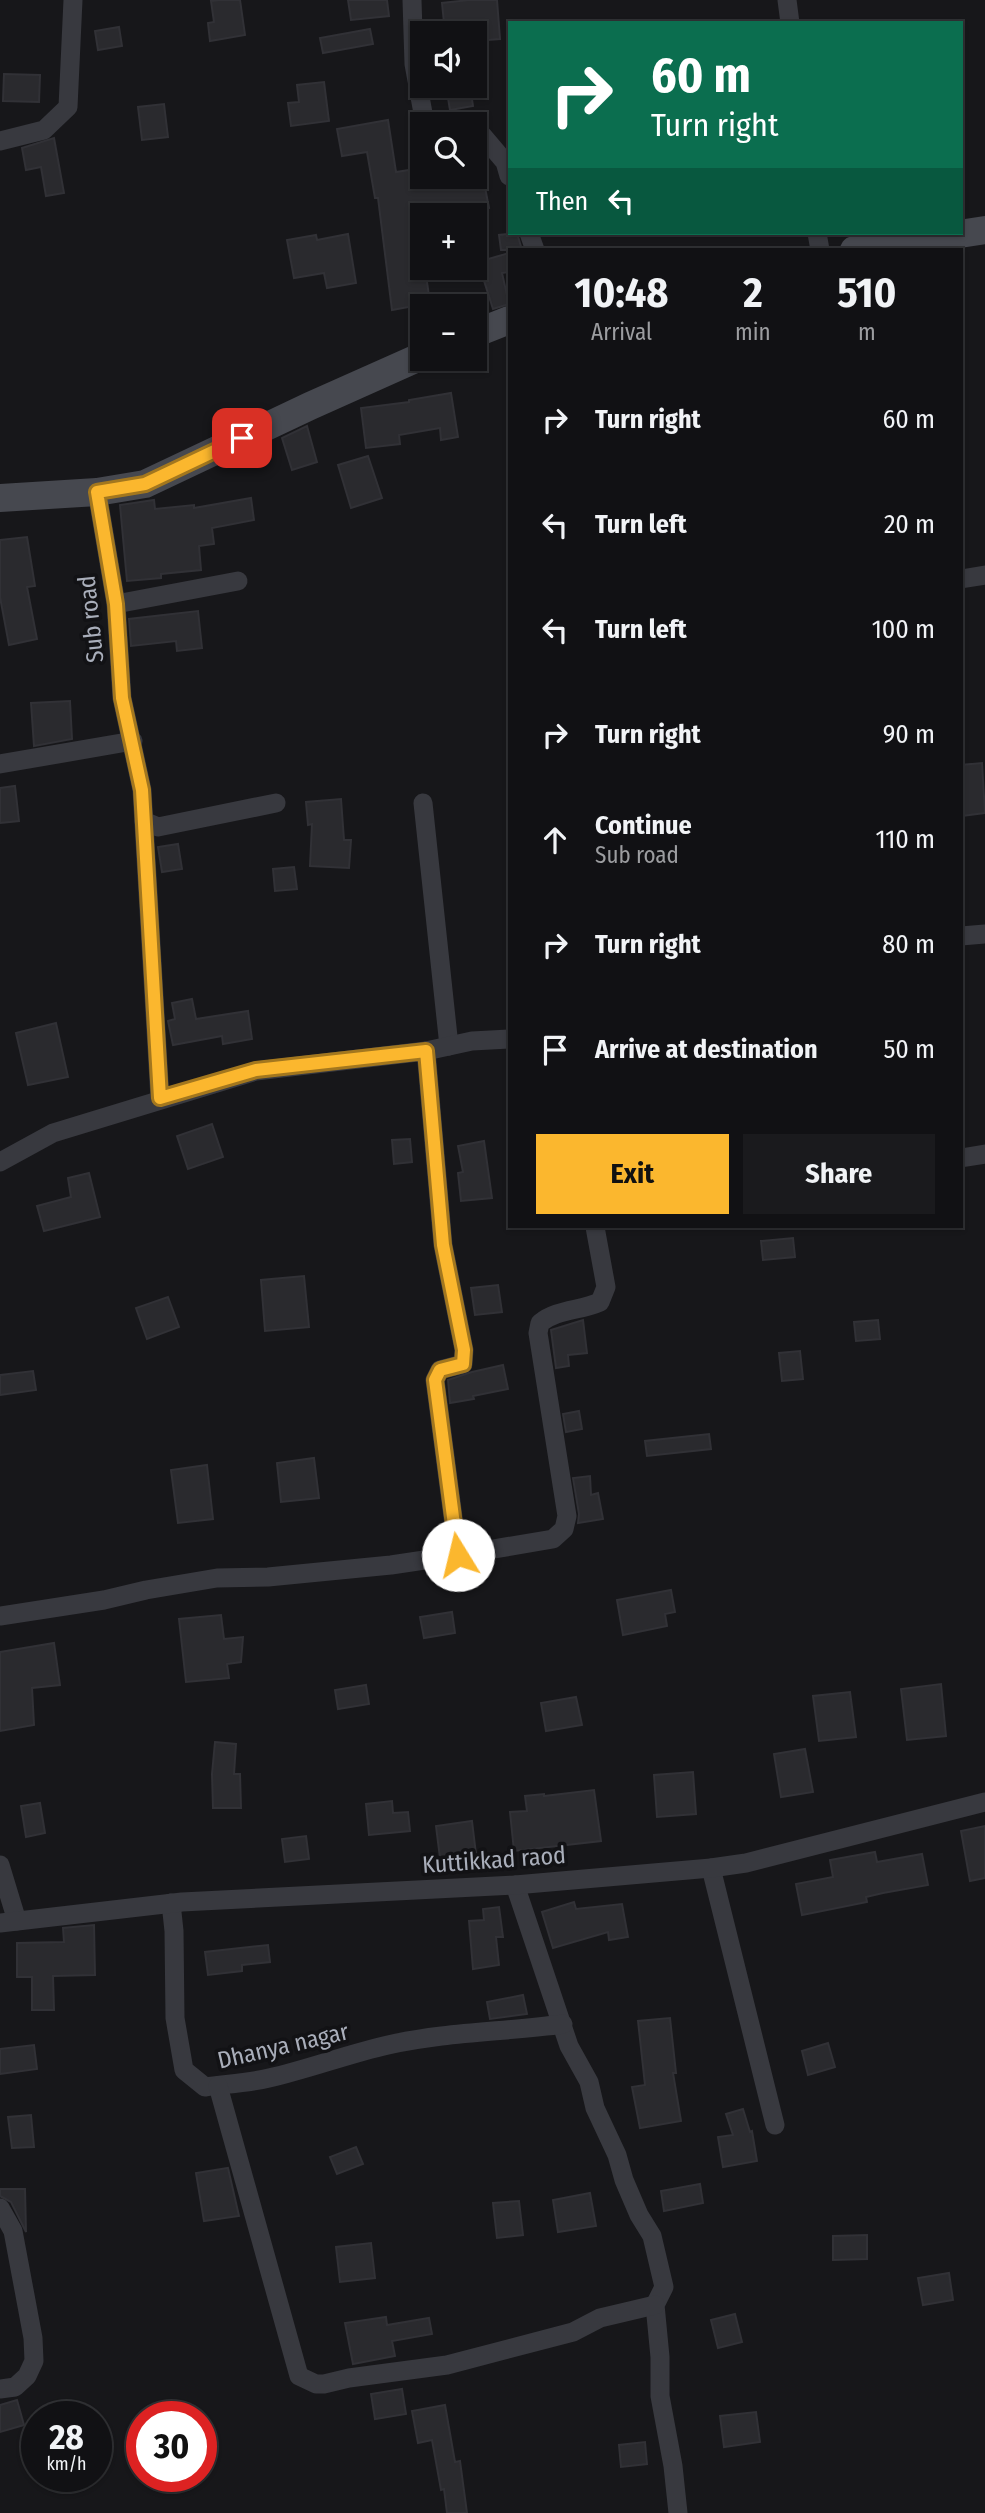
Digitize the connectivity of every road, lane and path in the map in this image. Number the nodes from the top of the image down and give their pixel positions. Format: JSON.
{"nodes":[{"id":1,"x":73,"y":0,"type":"edge"},
{"id":2,"x":412,"y":0,"type":"edge"},
{"id":3,"x":787,"y":0,"type":"edge"},
{"id":4,"x":790,"y":21,"type":"edge"},
{"id":5,"x":423,"y":112,"type":"edge"},
{"id":6,"x":0,"y":141,"type":"edge"},
{"id":7,"x":487,"y":141,"type":"edge"},
{"id":8,"x":508,"y":172,"type":"edge"},
{"id":9,"x":985,"y":230,"type":"edge"},
{"id":10,"x":963,"y":233,"type":"edge"},
{"id":11,"x":952,"y":235,"type":"edge"},
{"id":12,"x":867,"y":248,"type":"edge"},
{"id":13,"x":508,"y":320,"type":"edge"},
{"id":14,"x":487,"y":329,"type":"edge"},
{"id":15,"x":410,"y":361,"type":"edge"},
{"id":16,"x":97,"y":492,"type":"junction"},
{"id":17,"x":0,"y":498,"type":"edge"},
{"id":18,"x":985,"y":575,"type":"edge"},
{"id":19,"x":963,"y":579,"type":"edge"},
{"id":20,"x":238,"y":581,"type":"dead end"},
{"id":21,"x":116,"y":604,"type":"junction"},
{"id":22,"x":133,"y":741,"type":"junction"},
{"id":23,"x":0,"y":764,"type":"edge"},
{"id":24,"x":276,"y":803,"type":"dead end"},
{"id":25,"x":423,"y":803,"type":"dead end"},
{"id":26,"x":144,"y":821,"type":"junction"},
{"id":27,"x":985,"y":934,"type":"edge"},
{"id":28,"x":963,"y":936,"type":"edge"},
{"id":29,"x":508,"y":1039,"type":"edge"},
{"id":30,"x":449,"y":1046,"type":"junction"},
{"id":31,"x":426,"y":1051,"type":"junction"},
{"id":32,"x":160,"y":1098,"type":"junction"},
{"id":33,"x":985,"y":1154,"type":"edge"},
{"id":34,"x":963,"y":1158,"type":"edge"},
{"id":35,"x":0,"y":1162,"type":"edge"},
{"id":36,"x":595,"y":1228,"type":"edge"},
{"id":37,"x":458,"y":1555,"type":"junction"},
{"id":38,"x":0,"y":1616,"type":"edge"},
{"id":39,"x":985,"y":1802,"type":"edge"},
{"id":40,"x":0,"y":1865,"type":"edge"},
{"id":41,"x":711,"y":1868,"type":"junction"},
{"id":42,"x":515,"y":1885,"type":"junction"},
{"id":43,"x":171,"y":1903,"type":"junction"},
{"id":44,"x":8,"y":1922,"type":"edge"},
{"id":45,"x":563,"y":2024,"type":"junction"},
{"id":46,"x":218,"y":2086,"type":"junction"},
{"id":47,"x":775,"y":2125,"type":"dead end"},
{"id":48,"x":0,"y":2208,"type":"edge"},
{"id":49,"x":655,"y":2305,"type":"junction"},
{"id":50,"x":0,"y":2389,"type":"edge"},
{"id":51,"x":678,"y":2513,"type":"edge"}],
"edges":[{"from":1,"to":6,"type":"street"},
{"from":2,"to":5,"type":"street"},
{"from":3,"to":4,"type":"street"},
{"from":7,"to":8,"type":"street"},
{"from":9,"to":10,"type":"main road"},
{"from":11,"to":12,"type":"main road"},
{"from":13,"to":14,"type":"main road"},
{"from":15,"to":16,"type":"main road"},
{"from":16,"to":17,"type":"main road"},
{"from":16,"to":21,"type":"street","name":"Sub road"},
{"from":18,"to":19,"type":"street"},
{"from":20,"to":21,"type":"street"},
{"from":21,"to":22,"type":"street","name":"Sub road"},
{"from":22,"to":23,"type":"street"},
{"from":22,"to":26,"type":"street","name":"Sub road"},
{"from":24,"to":26,"type":"street"},
{"from":25,"to":30,"type":"street"},
{"from":26,"to":32,"type":"street","name":"Sub road"},
{"from":27,"to":28,"type":"street"},
{"from":29,"to":30,"type":"street"},
{"from":30,"to":31,"type":"street"},
{"from":31,"to":32,"type":"street"},
{"from":31,"to":37,"type":"street"},
{"from":32,"to":35,"type":"street"},
{"from":33,"to":34,"type":"street"},
{"from":36,"to":37,"type":"street"},
{"from":37,"to":38,"type":"street"},
{"from":39,"to":41,"type":"street","name":"Kuttikkad raod"},
{"from":40,"to":44,"type":"street"},
{"from":41,"to":42,"type":"street","name":"Kuttikkad raod"},
{"from":41,"to":47,"type":"street"},
{"from":42,"to":43,"type":"street","name":"Kuttikkad raod"},
{"from":42,"to":45,"type":"street"},
{"from":43,"to":44,"type":"street","name":"Kuttikkad raod"},
{"from":43,"to":46,"type":"street","name":"Dhanya nagar"},
{"from":45,"to":46,"type":"street","name":"Dhanya nagar"},
{"from":45,"to":49,"type":"street"},
{"from":46,"to":49,"type":"street"},
{"from":48,"to":50,"type":"street"},
{"from":49,"to":51,"type":"street"}]}
